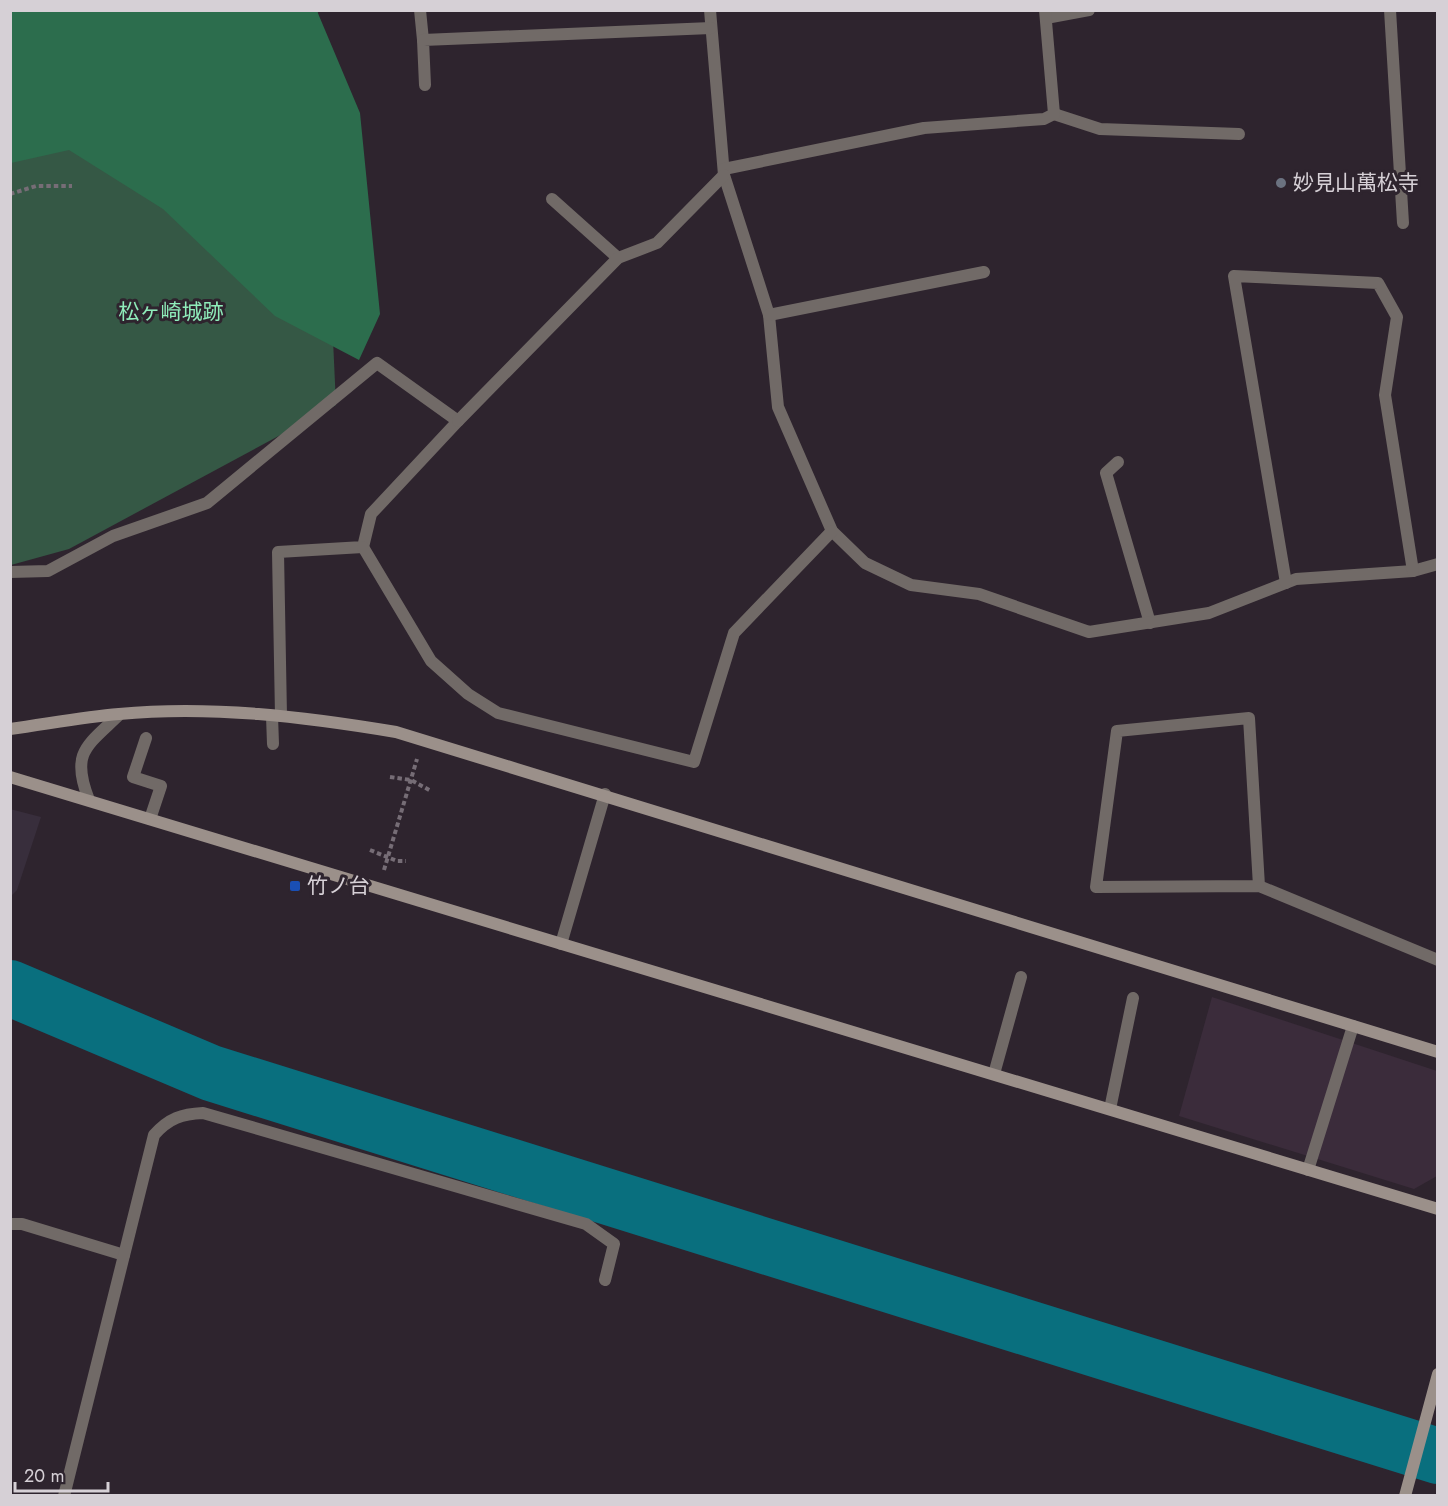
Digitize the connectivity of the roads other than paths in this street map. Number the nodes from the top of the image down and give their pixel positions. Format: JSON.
{"nodes":[{"id":1,"x":420,"y":10,"type":"edge"},
{"id":2,"x":710,"y":10,"type":"edge"},
{"id":3,"x":1089,"y":10,"type":"edge"},
{"id":4,"x":1390,"y":10,"type":"edge"},
{"id":5,"x":1046,"y":14,"type":"edge"},
{"id":6,"x":711,"y":28,"type":"junction"},
{"id":7,"x":423,"y":40,"type":"junction"},
{"id":8,"x":425,"y":85,"type":"dead end"},
{"id":9,"x":1054,"y":114,"type":"junction"},
{"id":10,"x":1239,"y":134,"type":"dead end"},
{"id":11,"x":724,"y":172,"type":"junction"},
{"id":12,"x":552,"y":200,"type":"dead end"},
{"id":13,"x":1403,"y":223,"type":"dead end"},
{"id":14,"x":618,"y":258,"type":"junction"},
{"id":15,"x":984,"y":272,"type":"dead end"},
{"id":16,"x":769,"y":315,"type":"junction"},
{"id":17,"x":458,"y":421,"type":"junction"},
{"id":18,"x":1118,"y":462,"type":"dead end"},
{"id":19,"x":831,"y":531,"type":"junction"},
{"id":20,"x":363,"y":547,"type":"junction"},
{"id":21,"x":1437,"y":564,"type":"edge"},
{"id":22,"x":1413,"y":571,"type":"junction"},
{"id":23,"x":10,"y":572,"type":"edge"},
{"id":24,"x":1286,"y":583,"type":"junction"},
{"id":25,"x":1150,"y":623,"type":"junction"},
{"id":26,"x":120,"y":714,"type":"junction"},
{"id":27,"x":277,"y":716,"type":"junction"},
{"id":28,"x":10,"y":729,"type":"edge"},
{"id":29,"x":146,"y":738,"type":"dead end"},
{"id":30,"x":273,"y":744,"type":"dead end"},
{"id":31,"x":10,"y":777,"type":"edge"},
{"id":32,"x":605,"y":794,"type":"junction"},
{"id":33,"x":89,"y":800,"type":"junction"},
{"id":34,"x":150,"y":819,"type":"junction"},
{"id":35,"x":1259,"y":886,"type":"junction"},
{"id":36,"x":561,"y":944,"type":"junction"},
{"id":37,"x":1437,"y":960,"type":"edge"},
{"id":38,"x":1021,"y":977,"type":"dead end"},
{"id":39,"x":1132,"y":998,"type":"dead end"},
{"id":40,"x":1353,"y":1026,"type":"junction"},
{"id":41,"x":1437,"y":1052,"type":"edge"},
{"id":42,"x":993,"y":1074,"type":"junction"},
{"id":43,"x":1110,"y":1109,"type":"junction"},
{"id":44,"x":1308,"y":1170,"type":"junction"},
{"id":45,"x":1437,"y":1209,"type":"edge"},
{"id":46,"x":10,"y":1224,"type":"edge"},
{"id":47,"x":124,"y":1255,"type":"junction"},
{"id":48,"x":605,"y":1280,"type":"dead end"},
{"id":49,"x":1437,"y":1374,"type":"edge"},
{"id":50,"x":1432,"y":1413,"type":"edge"},
{"id":51,"x":64,"y":1496,"type":"edge"},
{"id":52,"x":1405,"y":1496,"type":"edge"}],
"edges":[{"from":1,"to":7,"type":"street"},
{"from":2,"to":6,"type":"street"},
{"from":3,"to":5,"type":"street"},
{"from":4,"to":13,"type":"street"},
{"from":5,"to":9,"type":"street"},
{"from":6,"to":7,"type":"street"},
{"from":6,"to":11,"type":"street"},
{"from":7,"to":8,"type":"street"},
{"from":9,"to":10,"type":"street"},
{"from":9,"to":11,"type":"street"},
{"from":11,"to":14,"type":"street"},
{"from":11,"to":16,"type":"street"},
{"from":12,"to":14,"type":"street"},
{"from":14,"to":17,"type":"street"},
{"from":15,"to":16,"type":"street"},
{"from":16,"to":19,"type":"street"},
{"from":17,"to":20,"type":"street"},
{"from":17,"to":23,"type":"street"},
{"from":18,"to":25,"type":"street"},
{"from":19,"to":20,"type":"street"},
{"from":19,"to":25,"type":"street"},
{"from":20,"to":27,"type":"street"},
{"from":21,"to":22,"type":"street"},
{"from":22,"to":24,"type":"street"},
{"from":22,"to":24,"type":"street"},
{"from":24,"to":25,"type":"street"},
{"from":26,"to":27,"type":"street"},
{"from":26,"to":28,"type":"street"},
{"from":26,"to":33,"type":"street"},
{"from":27,"to":30,"type":"street"},
{"from":27,"to":32,"type":"street"},
{"from":29,"to":34,"type":"street"},
{"from":31,"to":33,"type":"street"},
{"from":32,"to":36,"type":"street"},
{"from":32,"to":40,"type":"street"},
{"from":33,"to":34,"type":"street"},
{"from":34,"to":36,"type":"street"},
{"from":35,"to":35,"type":"street"},
{"from":35,"to":37,"type":"street"},
{"from":36,"to":42,"type":"street"},
{"from":38,"to":42,"type":"street"},
{"from":39,"to":43,"type":"street"},
{"from":40,"to":41,"type":"street"},
{"from":40,"to":44,"type":"street"},
{"from":42,"to":43,"type":"street"},
{"from":43,"to":44,"type":"street"},
{"from":44,"to":45,"type":"street"},
{"from":46,"to":47,"type":"street"},
{"from":47,"to":48,"type":"street"},
{"from":47,"to":51,"type":"street"},
{"from":49,"to":50,"type":"street"},
{"from":50,"to":52,"type":"street"}]}
